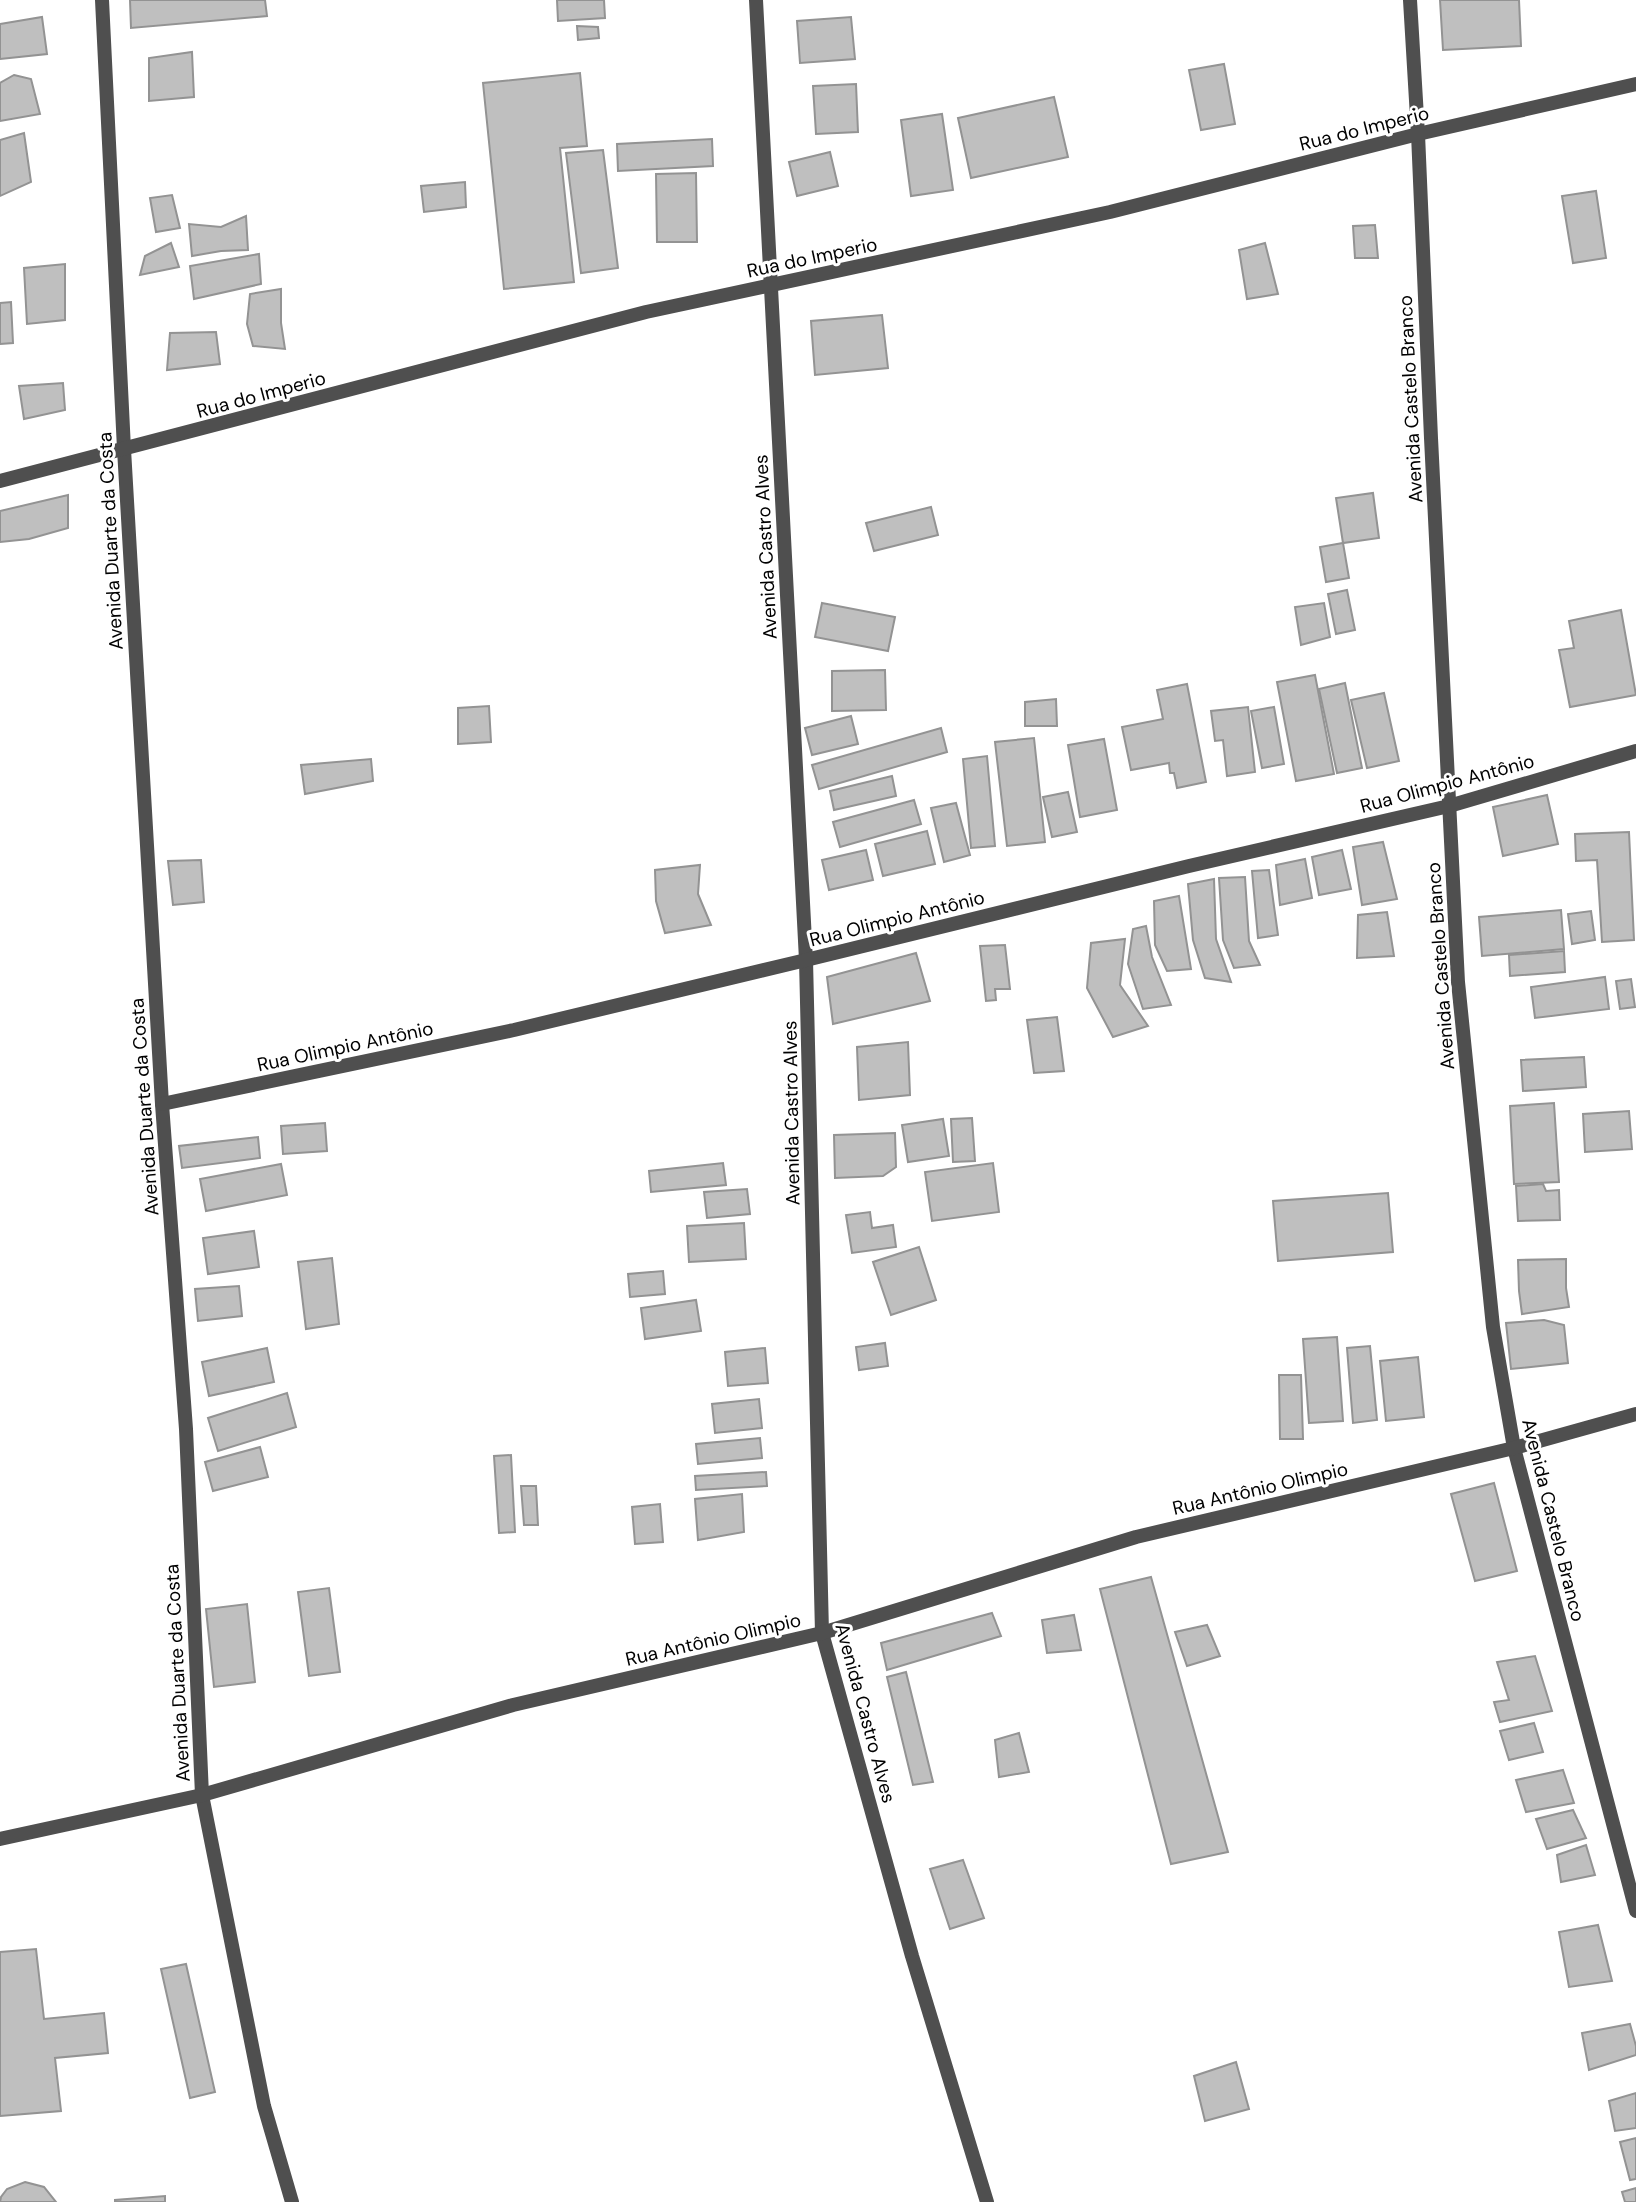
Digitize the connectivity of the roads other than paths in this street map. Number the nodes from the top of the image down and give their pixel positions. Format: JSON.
{"nodes":[{"id":1,"x":102,"y":0,"type":"edge"},
{"id":2,"x":756,"y":0,"type":"edge"},
{"id":3,"x":1409,"y":0,"type":"edge"},
{"id":4,"x":1636,"y":84,"type":"edge"},
{"id":5,"x":1418,"y":134,"type":"junction"},
{"id":6,"x":769,"y":287,"type":"junction"},
{"id":7,"x":124,"y":449,"type":"junction"},
{"id":8,"x":0,"y":481,"type":"edge"},
{"id":9,"x":1636,"y":751,"type":"edge"},
{"id":10,"x":1449,"y":806,"type":"junction"},
{"id":11,"x":806,"y":960,"type":"junction"},
{"id":12,"x":162,"y":1104,"type":"junction"},
{"id":13,"x":1636,"y":1414,"type":"edge"},
{"id":14,"x":1514,"y":1448,"type":"junction"},
{"id":15,"x":822,"y":1633,"type":"junction"},
{"id":16,"x":202,"y":1795,"type":"junction"},
{"id":17,"x":0,"y":1839,"type":"edge"},
{"id":18,"x":1636,"y":1911,"type":"edge"},
{"id":19,"x":292,"y":2202,"type":"edge"},
{"id":20,"x":986,"y":2202,"type":"edge"}],
"edges":[{"from":1,"to":7,"type":"street","name":"Avenida Duarte da Costa"},
{"from":2,"to":6,"type":"street","name":"Avenida Castro Alves"},
{"from":3,"to":5,"type":"street","name":"Avenida Castelo Branco"},
{"from":4,"to":5,"type":"street","name":"Rua do Imperio"},
{"from":5,"to":6,"type":"street","name":"Rua do Imperio"},
{"from":5,"to":10,"type":"street","name":"Avenida Castelo Branco"},
{"from":6,"to":7,"type":"street","name":"Rua do Imperio"},
{"from":6,"to":11,"type":"street","name":"Avenida Castro Alves"},
{"from":7,"to":8,"type":"street","name":"Rua do Imperio"},
{"from":7,"to":12,"type":"street","name":"Avenida Duarte da Costa"},
{"from":9,"to":10,"type":"street","name":"Rua Olimpio Antônio"},
{"from":10,"to":11,"type":"street","name":"Rua Olimpio Antônio"},
{"from":10,"to":14,"type":"street","name":"Avenida Castelo Branco"},
{"from":11,"to":12,"type":"street","name":"Rua Olimpio Antônio"},
{"from":11,"to":15,"type":"street","name":"Avenida Castro Alves"},
{"from":12,"to":16,"type":"street","name":"Avenida Duarte da Costa"},
{"from":13,"to":14,"type":"street","name":"Rua Antônio Olimpio"},
{"from":14,"to":15,"type":"street","name":"Rua Antônio Olimpio"},
{"from":14,"to":18,"type":"street","name":"Avenida Castelo Branco"},
{"from":15,"to":16,"type":"street","name":"Rua Antônio Olimpio"},
{"from":15,"to":20,"type":"street","name":"Avenida Castro Alves"},
{"from":16,"to":17,"type":"street","name":"Rua Antônio Olimpio"},
{"from":16,"to":19,"type":"street","name":"Avenida Duarte da Costa"}]}
